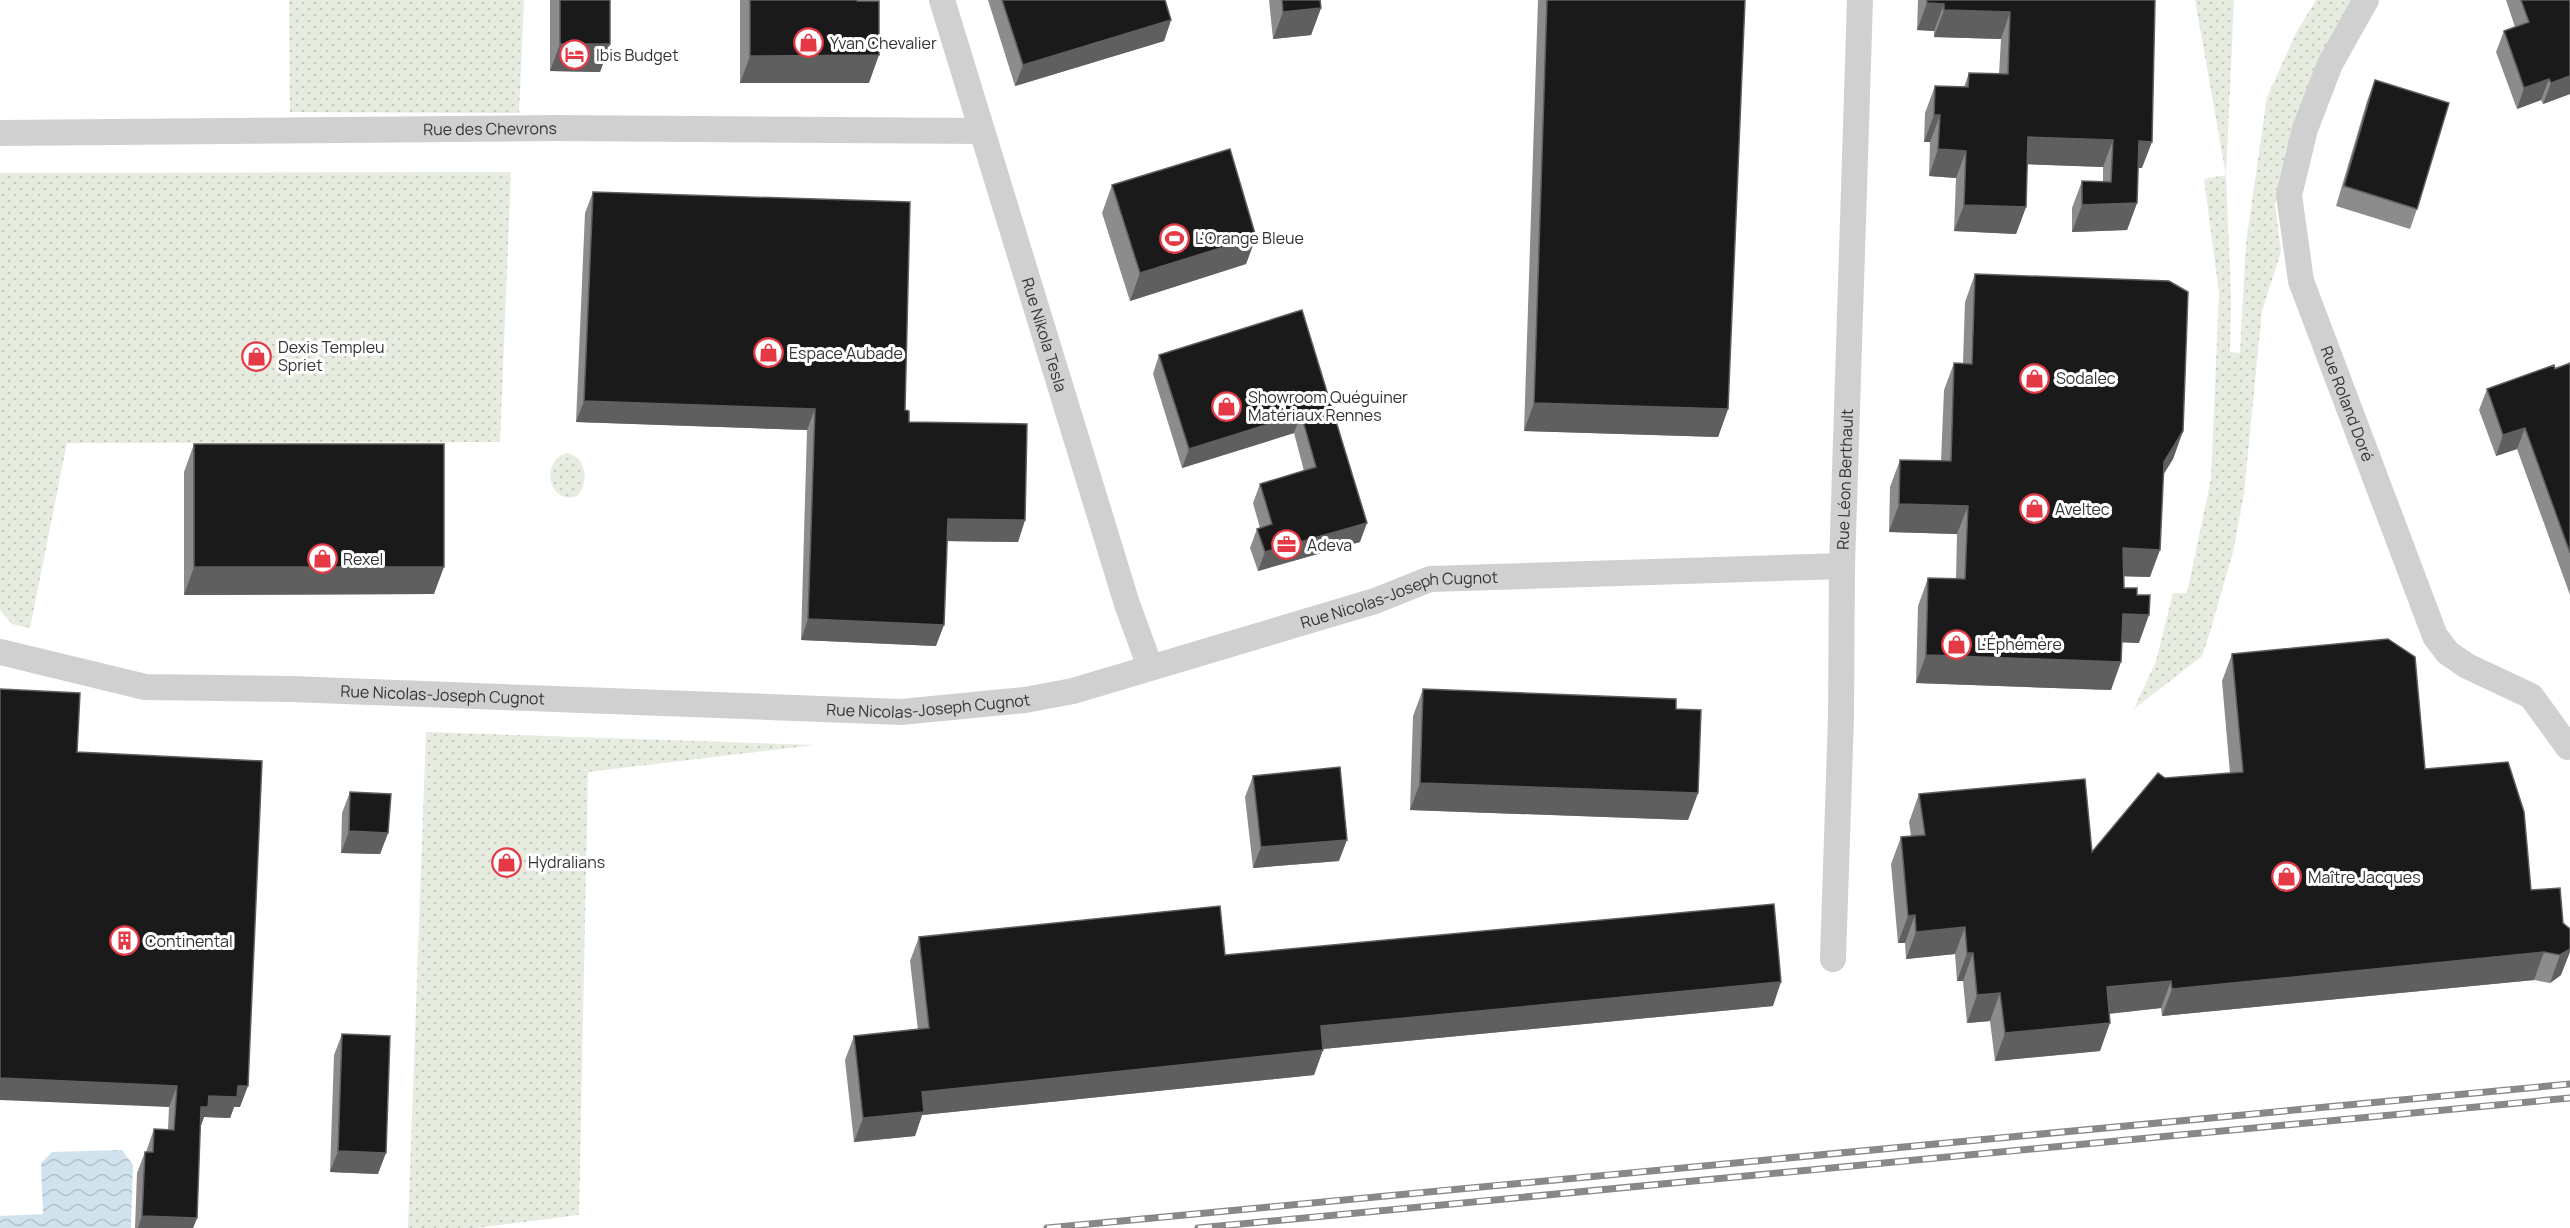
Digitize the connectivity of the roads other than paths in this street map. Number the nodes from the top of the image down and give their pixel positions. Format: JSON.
{"nodes":[{"id":1,"x":942,"y":0,"type":"edge"},
{"id":2,"x":1860,"y":0,"type":"edge"},
{"id":3,"x":2366,"y":0,"type":"edge"},
{"id":4,"x":981,"y":131,"type":"junction"},
{"id":5,"x":0,"y":133,"type":"edge"},
{"id":6,"x":1842,"y":566,"type":"junction"},
{"id":7,"x":0,"y":652,"type":"edge"},
{"id":8,"x":1150,"y":667,"type":"junction"},
{"id":9,"x":2570,"y":746,"type":"edge"},
{"id":10,"x":1833,"y":959,"type":"dead end"}],
"edges":[{"from":1,"to":4,"type":"street","name":"Rue Nikola Tesla"},
{"from":2,"to":6,"type":"street","name":"Rue Léon Berthault"},
{"from":3,"to":9,"type":"street","name":"Rue Roland Doré"},
{"from":4,"to":5,"type":"street","name":"Rue des Chevrons"},
{"from":4,"to":8,"type":"street","name":"Rue Nikola Tesla"},
{"from":6,"to":8,"type":"street","name":"Rue Nicolas-Joseph Cugnot"},
{"from":6,"to":10,"type":"street","name":"Rue Léon Berthault"},
{"from":7,"to":8,"type":"street","name":"Rue Nicolas-Joseph Cugnot"}]}
